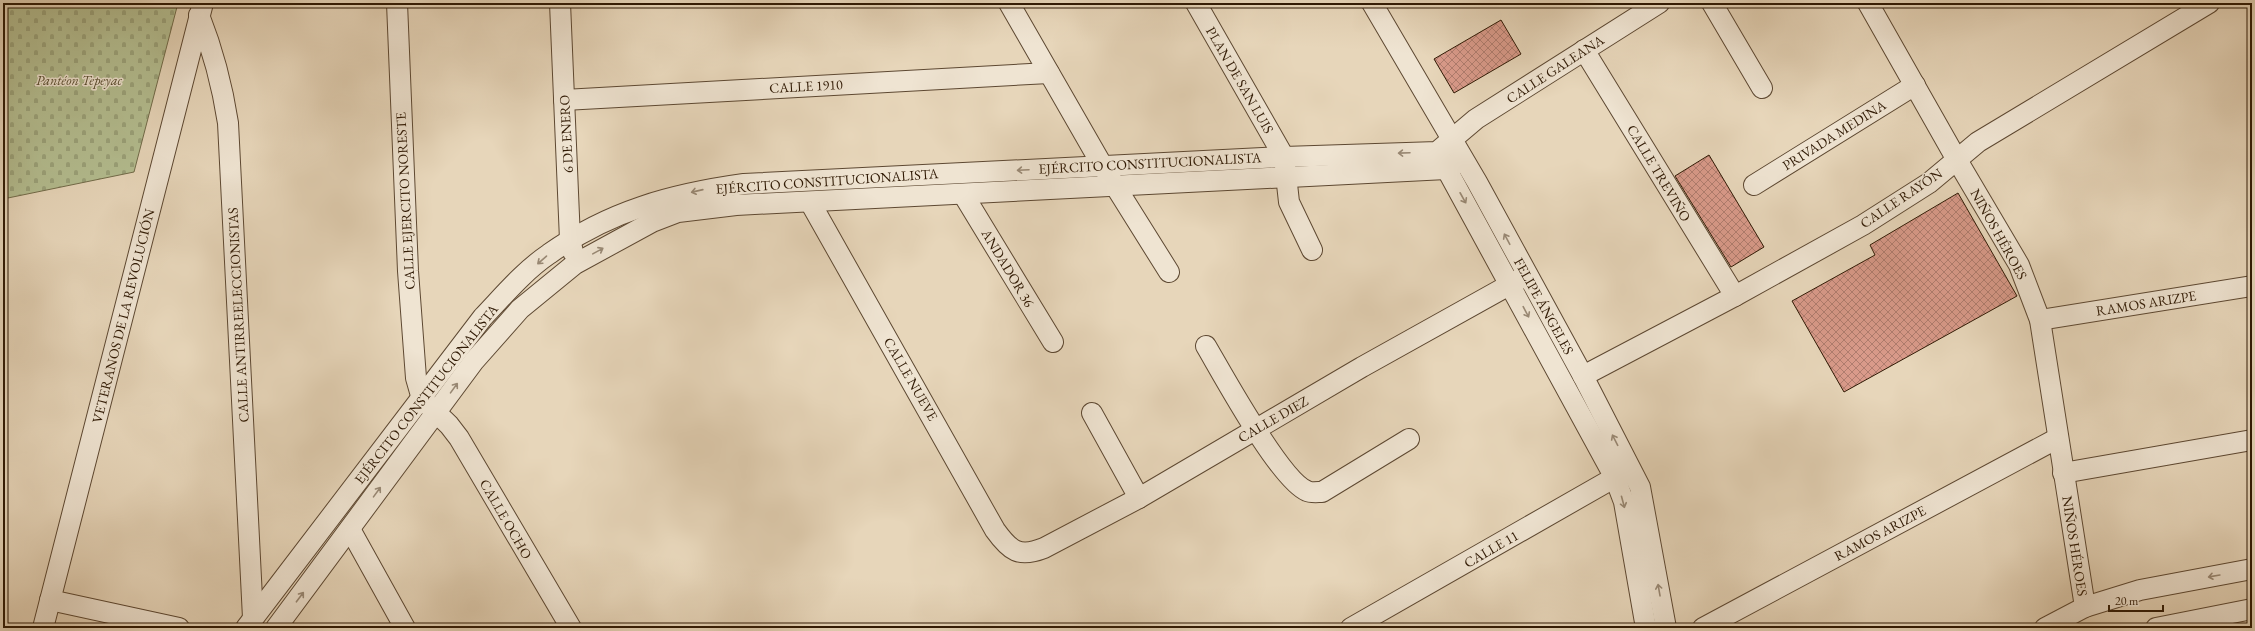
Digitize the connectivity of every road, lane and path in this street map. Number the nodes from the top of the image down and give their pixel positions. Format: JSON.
{"nodes":[{"id":1,"x":397,"y":3,"type":"edge"},
{"id":2,"x":560,"y":3,"type":"edge"},
{"id":3,"x":1009,"y":3,"type":"edge"},
{"id":4,"x":1196,"y":3,"type":"edge"},
{"id":5,"x":1372,"y":3,"type":"edge"},
{"id":6,"x":1659,"y":3,"type":"edge"},
{"id":7,"x":1712,"y":3,"type":"edge"},
{"id":8,"x":1868,"y":3,"type":"edge"},
{"id":9,"x":2209,"y":3,"type":"edge"},
{"id":10,"x":201,"y":9,"type":"edge"},
{"id":11,"x":1584,"y":50,"type":"junction"},
{"id":12,"x":1049,"y":73,"type":"junction"},
{"id":13,"x":1915,"y":85,"type":"junction"},
{"id":14,"x":1762,"y":88,"type":"dead end"},
{"id":15,"x":564,"y":100,"type":"junction"},
{"id":16,"x":1452,"y":138,"type":"junction"},
{"id":17,"x":1437,"y":152,"type":"junction"},
{"id":18,"x":1284,"y":157,"type":"junction"},
{"id":19,"x":1463,"y":160,"type":"junction"},
{"id":20,"x":1957,"y":160,"type":"junction"},
{"id":21,"x":1102,"y":166,"type":"junction"},
{"id":22,"x":1446,"y":169,"type":"junction"},
{"id":23,"x":1285,"y":179,"type":"junction"},
{"id":24,"x":1754,"y":185,"type":"dead end"},
{"id":25,"x":1116,"y":186,"type":"junction"},
{"id":26,"x":963,"y":194,"type":"junction"},
{"id":27,"x":810,"y":202,"type":"junction"},
{"id":28,"x":570,"y":240,"type":"junction"},
{"id":29,"x":1312,"y":250,"type":"dead end"},
{"id":30,"x":575,"y":264,"type":"junction"},
{"id":31,"x":1169,"y":272,"type":"dead end"},
{"id":32,"x":1519,"y":280,"type":"junction"},
{"id":33,"x":2252,"y":286,"type":"edge"},
{"id":34,"x":1735,"y":296,"type":"junction"},
{"id":35,"x":2040,"y":320,"type":"junction"},
{"id":36,"x":1053,"y":342,"type":"dead end"},
{"id":37,"x":1206,"y":346,"type":"dead end"},
{"id":38,"x":1583,"y":376,"type":"junction"},
{"id":39,"x":422,"y":398,"type":"junction"},
{"id":40,"x":437,"y":412,"type":"junction"},
{"id":41,"x":1092,"y":413,"type":"dead end"},
{"id":42,"x":1255,"y":429,"type":"junction"},
{"id":43,"x":2058,"y":438,"type":"junction"},
{"id":44,"x":1409,"y":439,"type":"dead end"},
{"id":45,"x":2252,"y":440,"type":"edge"},
{"id":46,"x":2063,"y":472,"type":"junction"},
{"id":47,"x":1622,"y":473,"type":"junction"},
{"id":48,"x":1138,"y":498,"type":"junction"},
{"id":49,"x":350,"y":530,"type":"junction"},
{"id":50,"x":1017,"y":552,"type":"joint"},
{"id":51,"x":2252,"y":569,"type":"edge"},
{"id":52,"x":50,"y":600,"type":"junction"},
{"id":53,"x":2085,"y":607,"type":"junction"},
{"id":54,"x":2252,"y":609,"type":"edge"},
{"id":55,"x":249,"y":623,"type":"edge"},
{"id":56,"x":43,"y":628,"type":"edge"},
{"id":57,"x":179,"y":628,"type":"edge"},
{"id":58,"x":276,"y":628,"type":"edge"},
{"id":59,"x":405,"y":628,"type":"edge"},
{"id":60,"x":572,"y":628,"type":"edge"},
{"id":61,"x":1351,"y":628,"type":"edge"},
{"id":62,"x":1646,"y":628,"type":"edge"},
{"id":63,"x":1666,"y":628,"type":"edge"},
{"id":64,"x":1703,"y":628,"type":"edge"},
{"id":65,"x":2045,"y":628,"type":"edge"},
{"id":66,"x":2156,"y":628,"type":"edge"}],
"edges":[{"from":1,"to":39,"type":"street","name":"CALLE EJERCITO NORESTE"},
{"from":2,"to":15,"type":"street","name":"6 DE ENERO"},
{"from":3,"to":12,"type":"street"},
{"from":4,"to":18,"type":"street","name":"PLAN DE SAN LUIS"},
{"from":5,"to":16,"type":"street","name":"FELIPE ÁNGELES"},
{"from":6,"to":11,"type":"street","name":"CALLE GALEANA"},
{"from":7,"to":14,"type":"street"},
{"from":8,"to":13,"type":"street","name":"NIÑOS HÉROES"},
{"from":9,"to":20,"type":"street","name":"CALLE RAYÓN"},
{"from":10,"to":52,"type":"street","name":"VETERANOS DE LA REVOLUCIÓN"},
{"from":10,"to":55,"type":"street","name":"CALLE ANTIRREELECCIONISTAS"},
{"from":11,"to":16,"type":"street","name":"CALLE GALEANA"},
{"from":11,"to":34,"type":"street","name":"CALLE TREVIÑO"},
{"from":12,"to":15,"type":"street","name":"CALLE 1910"},
{"from":12,"to":21,"type":"street"},
{"from":13,"to":20,"type":"street","name":"NIÑOS HÉROES"},
{"from":13,"to":24,"type":"street","name":"PRIVADA MEDINA"},
{"from":15,"to":28,"type":"street","name":"6 DE ENERO"},
{"from":16,"to":17,"type":"street"},
{"from":16,"to":19,"type":"street","name":"FELIPE ÁNGELES"},
{"from":17,"to":18,"type":"street","name":"EJÉRCITO CONSTITUCIONALISTA","one_way":true},
{"from":17,"to":22,"type":"street","name":"FELIPE ÁNGELES"},
{"from":18,"to":21,"type":"street","name":"EJÉRCITO CONSTITUCIONALISTA"},
{"from":18,"to":23,"type":"street"},
{"from":19,"to":22,"type":"street","name":"EJÉRCITO CONSTITUCIONALISTA"},
{"from":32,"to":19,"type":"street","name":"FELIPE ÁNGELES","one_way":true},
{"from":20,"to":34,"type":"street","name":"CALLE RAYÓN"},
{"from":20,"to":35,"type":"street","name":"NIÑOS HÉROES"},
{"from":21,"to":25,"type":"street"},
{"from":21,"to":28,"type":"street","name":"EJÉRCITO CONSTITUCIONALISTA","one_way":true},
{"from":22,"to":23,"type":"street","name":"EJÉRCITO CONSTITUCIONALISTA"},
{"from":22,"to":32,"type":"street","name":"FELIPE ÁNGELES","one_way":true},
{"from":23,"to":25,"type":"street","name":"EJÉRCITO CONSTITUCIONALISTA"},
{"from":23,"to":29,"type":"street"},
{"from":25,"to":26,"type":"street","name":"EJÉRCITO CONSTITUCIONALISTA"},
{"from":25,"to":31,"type":"street"},
{"from":26,"to":27,"type":"street","name":"EJÉRCITO CONSTITUCIONALISTA"},
{"from":26,"to":36,"type":"street","name":"ANDADOR 36"},
{"from":30,"to":27,"type":"street","name":"EJÉRCITO CONSTITUCIONALISTA","one_way":true},
{"from":27,"to":50,"type":"street","name":"CALLE NUEVE"},
{"from":28,"to":30,"type":"street","name":"6 DE ENERO"},
{"from":28,"to":39,"type":"street","name":"EJÉRCITO CONSTITUCIONALISTA","one_way":true},
{"from":40,"to":30,"type":"street","name":"EJÉRCITO CONSTITUCIONALISTA","one_way":true},
{"from":32,"to":38,"type":"street","name":"FELIPE ÁNGELES"},
{"from":32,"to":42,"type":"street","name":"CALLE DIEZ"},
{"from":32,"to":47,"type":"street","name":"FELIPE ÁNGELES","one_way":true},
{"from":33,"to":35,"type":"street","name":"RAMOS ARIZPE"},
{"from":34,"to":38,"type":"street","name":"CALLE RAYÓN"},
{"from":35,"to":43,"type":"street","name":"NIÑOS HÉROES"},
{"from":37,"to":42,"type":"street"},
{"from":47,"to":38,"type":"street","name":"FELIPE ÁNGELES","one_way":true},
{"from":39,"to":40,"type":"street","name":"CALLE OCHO"},
{"from":39,"to":55,"type":"street","name":"EJÉRCITO CONSTITUCIONALISTA"},
{"from":49,"to":40,"type":"street","name":"EJÉRCITO CONSTITUCIONALISTA","one_way":true},
{"from":40,"to":60,"type":"street","name":"CALLE OCHO"},
{"from":41,"to":48,"type":"street"},
{"from":42,"to":44,"type":"street"},
{"from":42,"to":48,"type":"street","name":"CALLE DIEZ"},
{"from":43,"to":46,"type":"street","name":"NIÑOS HÉROES"},
{"from":43,"to":64,"type":"street","name":"RAMOS ARIZPE"},
{"from":45,"to":46,"type":"street"},
{"from":46,"to":53,"type":"street","name":"NIÑOS HÉROES"},
{"from":47,"to":61,"type":"street","name":"CALLE 11"},
{"from":47,"to":62,"type":"street","name":"FELIPE ÁNGELES","one_way":true},
{"from":63,"to":47,"type":"street","name":"FELIPE ÁNGELES","one_way":true},
{"from":48,"to":50,"type":"street","name":"CALLE DIEZ"},
{"from":58,"to":49,"type":"street","name":"EJÉRCITO CONSTITUCIONALISTA","one_way":true},
{"from":49,"to":59,"type":"street"},
{"from":51,"to":53,"type":"street","one_way":true},
{"from":52,"to":56,"type":"street","name":"VETERANOS DE LA REVOLUCIÓN"},
{"from":52,"to":57,"type":"street"},
{"from":53,"to":65,"type":"street"},
{"from":54,"to":66,"type":"street"}]}
